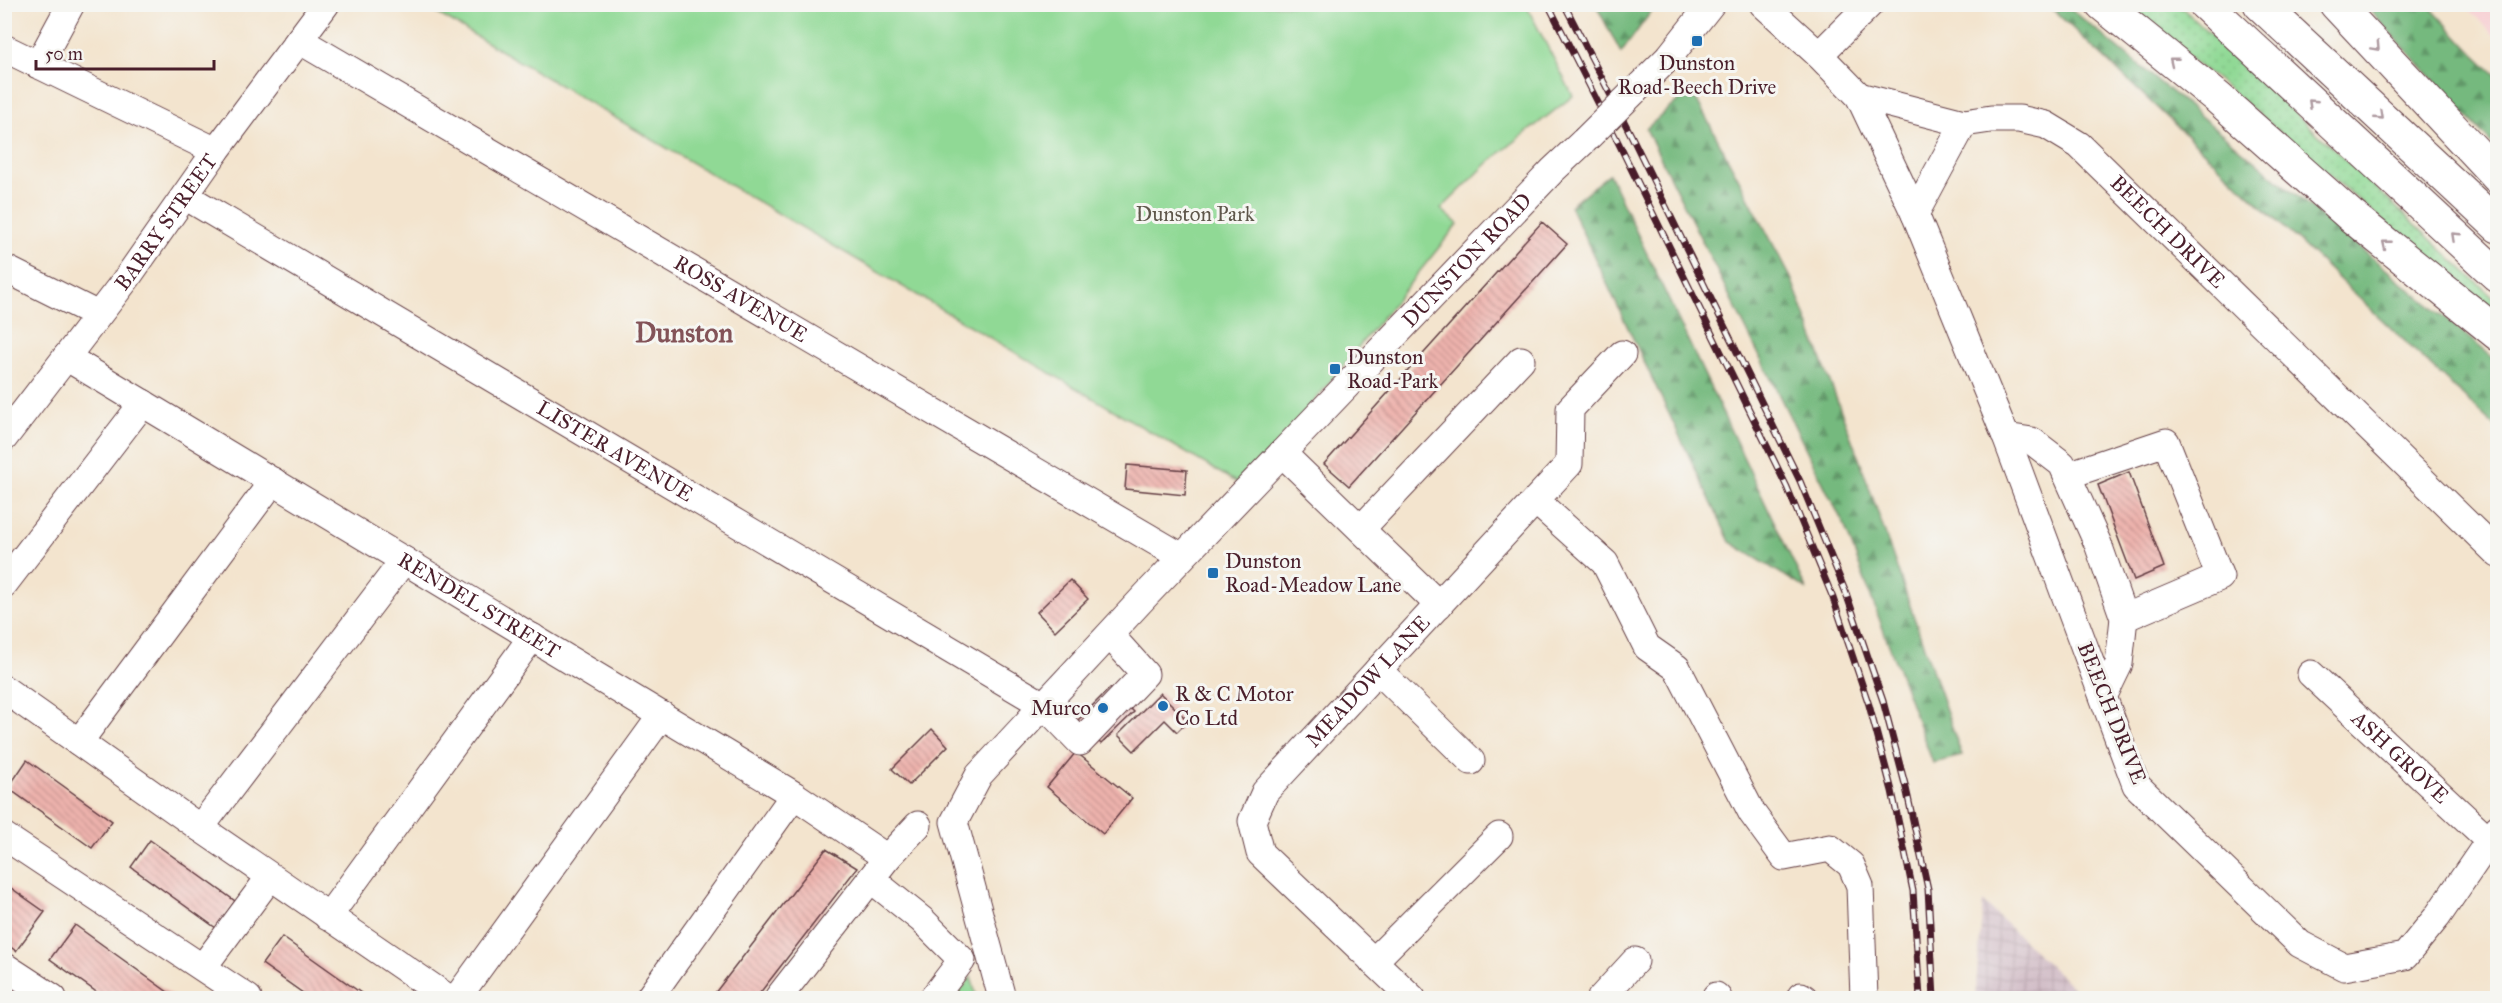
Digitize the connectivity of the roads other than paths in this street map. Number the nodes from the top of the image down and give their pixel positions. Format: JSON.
{"nodes":[{"id":1,"x":71,"y":4,"type":"edge"},
{"id":2,"x":326,"y":4,"type":"edge"},
{"id":3,"x":1711,"y":4,"type":"edge"},
{"id":4,"x":1763,"y":4,"type":"edge"},
{"id":5,"x":1870,"y":4,"type":"edge"},
{"id":6,"x":2102,"y":4,"type":"edge"},
{"id":7,"x":2205,"y":4,"type":"edge"},
{"id":8,"x":2260,"y":4,"type":"edge"},
{"id":9,"x":2336,"y":4,"type":"edge"},
{"id":10,"x":299,"y":40,"type":"junction"},
{"id":11,"x":4,"y":48,"type":"edge"},
{"id":12,"x":1820,"y":55,"type":"junction"},
{"id":13,"x":38,"y":64,"type":"junction"},
{"id":14,"x":1859,"y":96,"type":"junction"},
{"id":15,"x":1964,"y":123,"type":"junction"},
{"id":16,"x":216,"y":151,"type":"junction"},
{"id":17,"x":2498,"y":177,"type":"edge"},
{"id":18,"x":184,"y":196,"type":"junction"},
{"id":19,"x":1915,"y":214,"type":"junction"},
{"id":20,"x":2498,"y":226,"type":"edge"},
{"id":21,"x":2498,"y":276,"type":"edge"},
{"id":22,"x":10,"y":279,"type":"edge"},
{"id":23,"x":98,"y":315,"type":"junction"},
{"id":24,"x":2498,"y":333,"type":"edge"},
{"id":25,"x":1622,"y":354,"type":"dead end"},
{"id":26,"x":66,"y":357,"type":"junction"},
{"id":27,"x":1521,"y":360,"type":"dead end"},
{"id":28,"x":143,"y":403,"type":"junction"},
{"id":29,"x":2006,"y":437,"type":"junction"},
{"id":30,"x":4,"y":438,"type":"edge"},
{"id":31,"x":1282,"y":453,"type":"junction"},
{"id":32,"x":2068,"y":475,"type":"junction"},
{"id":33,"x":273,"y":481,"type":"junction"},
{"id":34,"x":1536,"y":501,"type":"junction"},
{"id":35,"x":1361,"y":529,"type":"junction"},
{"id":36,"x":2498,"y":554,"type":"edge"},
{"id":37,"x":1182,"y":557,"type":"junction"},
{"id":38,"x":404,"y":560,"type":"junction"},
{"id":39,"x":4,"y":584,"type":"edge"},
{"id":40,"x":1439,"y":605,"type":"junction"},
{"id":41,"x":2124,"y":618,"type":"junction"},
{"id":42,"x":1110,"y":635,"type":"junction"},
{"id":43,"x":532,"y":637,"type":"junction"},
{"id":44,"x":1378,"y":670,"type":"junction"},
{"id":45,"x":2311,"y":674,"type":"dead end"},
{"id":46,"x":4,"y":689,"type":"edge"},
{"id":47,"x":2104,"y":695,"type":"junction"},
{"id":48,"x":1045,"y":706,"type":"junction"},
{"id":49,"x":662,"y":715,"type":"junction"},
{"id":50,"x":79,"y":742,"type":"junction"},
{"id":51,"x":1471,"y":761,"type":"dead end"},
{"id":52,"x":794,"y":795,"type":"junction"},
{"id":53,"x":918,"y":825,"type":"dead end"},
{"id":54,"x":200,"y":828,"type":"junction"},
{"id":55,"x":2493,"y":834,"type":"edge"},
{"id":56,"x":4,"y":836,"type":"edge"},
{"id":57,"x":1499,"y":836,"type":"dead end"},
{"id":58,"x":887,"y":858,"type":"junction"},
{"id":59,"x":270,"y":877,"type":"junction"},
{"id":60,"x":872,"y":880,"type":"junction"},
{"id":61,"x":328,"y":917,"type":"junction"},
{"id":62,"x":1635,"y":961,"type":"dead end"},
{"id":63,"x":1374,"y":962,"type":"junction"},
{"id":64,"x":4,"y":966,"type":"edge"},
{"id":65,"x":203,"y":967,"type":"junction"},
{"id":66,"x":53,"y":999,"type":"edge"},
{"id":67,"x":248,"y":999,"type":"edge"},
{"id":68,"x":448,"y":999,"type":"edge"},
{"id":69,"x":457,"y":999,"type":"edge"},
{"id":70,"x":649,"y":999,"type":"edge"},
{"id":71,"x":778,"y":999,"type":"edge"},
{"id":72,"x":933,"y":999,"type":"edge"},
{"id":73,"x":1002,"y":999,"type":"edge"},
{"id":74,"x":1412,"y":999,"type":"edge"},
{"id":75,"x":1601,"y":999,"type":"edge"},
{"id":76,"x":1864,"y":999,"type":"edge"}],
"edges":[{"from":1,"to":13,"type":"street"},
{"from":2,"to":10,"type":"street","name":"BARRY STREET"},
{"from":3,"to":31,"type":"street","name":"DUNSTON ROAD","bridge":true},
{"from":4,"to":12,"type":"street","name":"BEECH DRIVE"},
{"from":5,"to":12,"type":"street"},
{"from":24,"to":6,"type":"highway","one_way":true},
{"from":21,"to":7,"type":"highway","one_way":true},
{"from":8,"to":20,"type":"highway","one_way":true},
{"from":9,"to":17,"type":"highway","one_way":true},
{"from":10,"to":16,"type":"street","name":"BARRY STREET"},
{"from":10,"to":37,"type":"street","name":"ROSS AVENUE"},
{"from":11,"to":13,"type":"street"},
{"from":12,"to":14,"type":"street","name":"BEECH DRIVE"},
{"from":13,"to":16,"type":"street"},
{"from":14,"to":15,"type":"street","name":"BEECH DRIVE"},
{"from":14,"to":19,"type":"street","name":"BEECH DRIVE"},
{"from":15,"to":19,"type":"street"},
{"from":15,"to":36,"type":"street","name":"BEECH DRIVE"},
{"from":16,"to":18,"type":"street","name":"BARRY STREET"},
{"from":18,"to":23,"type":"street","name":"BARRY STREET"},
{"from":18,"to":48,"type":"street","name":"LISTER AVENUE"},
{"from":19,"to":29,"type":"street","name":"BEECH DRIVE"},
{"from":22,"to":23,"type":"street"},
{"from":23,"to":26,"type":"street","name":"BARRY STREET"},
{"from":25,"to":34,"type":"street","name":"MEADOW LANE"},
{"from":26,"to":28,"type":"street","name":"RENDEL STREET"},
{"from":26,"to":30,"type":"street","name":"BARRY STREET"},
{"from":27,"to":35,"type":"street"},
{"from":28,"to":33,"type":"street","name":"RENDEL STREET"},
{"from":28,"to":39,"type":"street"},
{"from":29,"to":32,"type":"street"},
{"from":29,"to":47,"type":"street","name":"BEECH DRIVE"},
{"from":31,"to":35,"type":"street"},
{"from":31,"to":37,"type":"street","name":"DUNSTON ROAD"},
{"from":32,"to":41,"type":"street"},
{"from":32,"to":41,"type":"street"},
{"from":33,"to":38,"type":"street","name":"RENDEL STREET"},
{"from":33,"to":50,"type":"street"},
{"from":34,"to":40,"type":"street","name":"MEADOW LANE"},
{"from":34,"to":76,"type":"street"},
{"from":35,"to":40,"type":"street"},
{"from":37,"to":42,"type":"street","name":"DUNSTON ROAD"},
{"from":38,"to":43,"type":"street","name":"RENDEL STREET"},
{"from":38,"to":54,"type":"street"},
{"from":40,"to":44,"type":"street","name":"MEADOW LANE"},
{"from":41,"to":47,"type":"street"},
{"from":42,"to":48,"type":"street","name":"DUNSTON ROAD"},
{"from":42,"to":48,"type":"street","name":"LISTER AVENUE"},
{"from":43,"to":49,"type":"street","name":"RENDEL STREET"},
{"from":43,"to":61,"type":"street"},
{"from":44,"to":51,"type":"street"},
{"from":44,"to":63,"type":"street","name":"MEADOW LANE"},
{"from":45,"to":55,"type":"street","name":"ASH GROVE"},
{"from":46,"to":50,"type":"street"},
{"from":47,"to":55,"type":"street","name":"BEECH DRIVE"},
{"from":48,"to":73,"type":"street","name":"DUNSTON ROAD"},
{"from":49,"to":52,"type":"street","name":"RENDEL STREET"},
{"from":49,"to":69,"type":"street"},
{"from":50,"to":54,"type":"street"},
{"from":52,"to":58,"type":"street","name":"RENDEL STREET"},
{"from":52,"to":70,"type":"street"},
{"from":53,"to":58,"type":"street"},
{"from":54,"to":59,"type":"street"},
{"from":56,"to":65,"type":"street"},
{"from":57,"to":63,"type":"street"},
{"from":58,"to":60,"type":"street"},
{"from":59,"to":61,"type":"street"},
{"from":59,"to":65,"type":"street"},
{"from":60,"to":71,"type":"street"},
{"from":60,"to":72,"type":"street"},
{"from":61,"to":68,"type":"street"},
{"from":62,"to":75,"type":"street"},
{"from":63,"to":74,"type":"street","name":"MEADOW LANE"},
{"from":64,"to":66,"type":"street"},
{"from":65,"to":67,"type":"street"}]}
